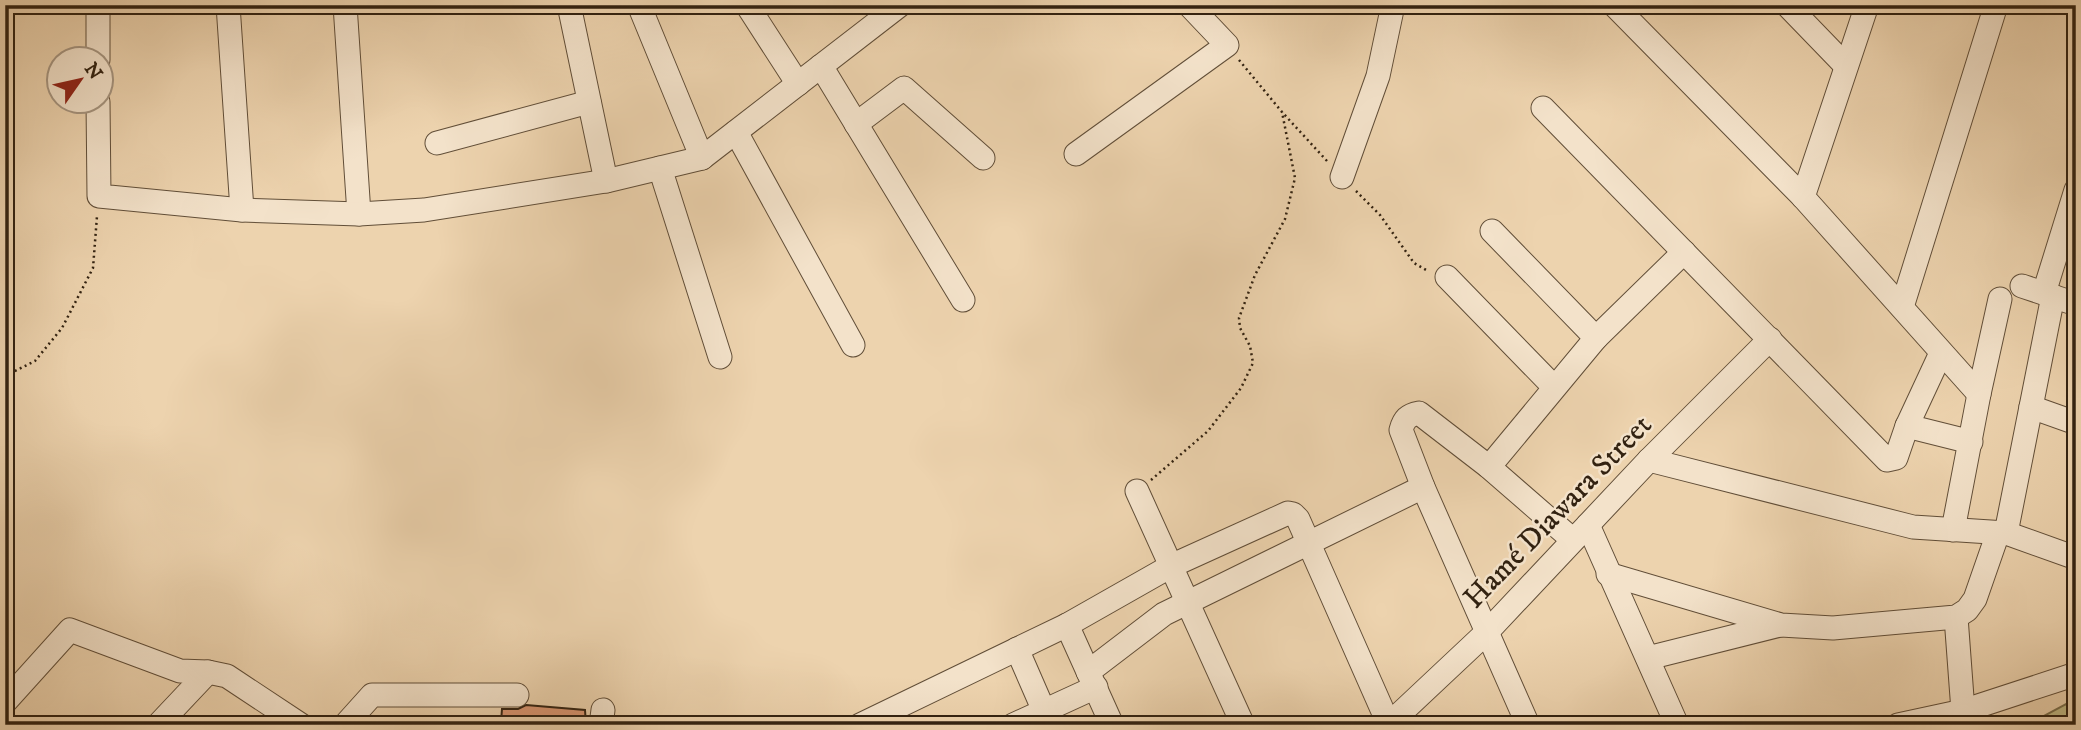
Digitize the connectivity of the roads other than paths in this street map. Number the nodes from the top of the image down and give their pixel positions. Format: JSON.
{"nodes":[{"id":1,"x":98,"y":5,"type":"edge"},
{"id":2,"x":228,"y":5,"type":"edge"},
{"id":3,"x":345,"y":5,"type":"edge"},
{"id":4,"x":569,"y":5,"type":"edge"},
{"id":5,"x":639,"y":5,"type":"edge"},
{"id":6,"x":747,"y":5,"type":"edge"},
{"id":7,"x":900,"y":5,"type":"edge"},
{"id":8,"x":1189,"y":5,"type":"edge"},
{"id":9,"x":1394,"y":5,"type":"edge"},
{"id":10,"x":1614,"y":5,"type":"edge"},
{"id":11,"x":1787,"y":5,"type":"edge"},
{"id":12,"x":1867,"y":5,"type":"edge"},
{"id":13,"x":1996,"y":5,"type":"edge"},
{"id":14,"x":98,"y":46,"type":"edge"},
{"id":15,"x":821,"y":66,"type":"junction"},
{"id":16,"x":1846,"y":66,"type":"junction"},
{"id":17,"x":798,"y":84,"type":"junction"},
{"id":18,"x":589,"y":102,"type":"junction"},
{"id":19,"x":1543,"y":108,"type":"dead end"},
{"id":20,"x":98,"y":116,"type":"edge"},
{"id":21,"x":856,"y":124,"type":"junction"},
{"id":22,"x":736,"y":132,"type":"junction"},
{"id":23,"x":438,"y":143,"type":"dead end"},
{"id":24,"x":1076,"y":154,"type":"dead end"},
{"id":25,"x":702,"y":158,"type":"junction"},
{"id":26,"x":984,"y":158,"type":"dead end"},
{"id":27,"x":660,"y":168,"type":"junction"},
{"id":28,"x":1342,"y":177,"type":"dead end"},
{"id":29,"x":606,"y":180,"type":"junction"},
{"id":30,"x":2076,"y":190,"type":"edge"},
{"id":31,"x":1803,"y":197,"type":"junction"},
{"id":32,"x":242,"y":210,"type":"junction"},
{"id":33,"x":359,"y":214,"type":"junction"},
{"id":34,"x":1492,"y":231,"type":"dead end"},
{"id":35,"x":1684,"y":252,"type":"junction"},
{"id":36,"x":1447,"y":277,"type":"dead end"},
{"id":37,"x":2040,"y":292,"type":"junction"},
{"id":38,"x":2000,"y":299,"type":"dead end"},
{"id":39,"x":962,"y":300,"type":"dead end"},
{"id":40,"x":2076,"y":304,"type":"edge"},
{"id":41,"x":1902,"y":307,"type":"junction"},
{"id":42,"x":1596,"y":338,"type":"junction"},
{"id":43,"x":1770,"y":339,"type":"junction"},
{"id":44,"x":853,"y":345,"type":"dead end"},
{"id":45,"x":1941,"y":353,"type":"junction"},
{"id":46,"x":720,"y":357,"type":"dead end"},
{"id":47,"x":1554,"y":387,"type":"junction"},
{"id":48,"x":1979,"y":394,"type":"junction"},
{"id":49,"x":2031,"y":407,"type":"junction"},
{"id":50,"x":2076,"y":424,"type":"edge"},
{"id":51,"x":1907,"y":426,"type":"junction"},
{"id":52,"x":1971,"y":442,"type":"junction"},
{"id":53,"x":1649,"y":460,"type":"junction"},
{"id":54,"x":1489,"y":467,"type":"junction"},
{"id":55,"x":1423,"y":487,"type":"junction"},
{"id":56,"x":1138,"y":491,"type":"road end"},
{"id":57,"x":1952,"y":530,"type":"junction"},
{"id":58,"x":1581,"y":533,"type":"junction"},
{"id":59,"x":2002,"y":533,"type":"junction"},
{"id":60,"x":1308,"y":543,"type":"junction"},
{"id":61,"x":2076,"y":558,"type":"edge"},
{"id":62,"x":1171,"y":566,"type":"junction"},
{"id":63,"x":1608,"y":574,"type":"junction"},
{"id":64,"x":1187,"y":601,"type":"junction"},
{"id":65,"x":1956,"y":617,"type":"junction"},
{"id":66,"x":1067,"y":625,"type":"junction"},
{"id":67,"x":1781,"y":625,"type":"junction"},
{"id":68,"x":1487,"y":632,"type":"junction"},
{"id":69,"x":1017,"y":649,"type":"junction"},
{"id":70,"x":1648,"y":659,"type":"junction"},
{"id":71,"x":208,"y":672,"type":"junction"},
{"id":72,"x":2076,"y":674,"type":"edge"},
{"id":73,"x":1092,"y":680,"type":"junction"},
{"id":74,"x":517,"y":695,"type":"dead end"},
{"id":75,"x":5,"y":702,"type":"edge"},
{"id":76,"x":1044,"y":710,"type":"junction"},
{"id":77,"x":1962,"y":710,"type":"junction"},
{"id":78,"x":1389,"y":724,"type":"edge"},
{"id":79,"x":158,"y":725,"type":"edge"},
{"id":80,"x":301,"y":725,"type":"edge"},
{"id":81,"x":345,"y":725,"type":"edge"},
{"id":82,"x":860,"y":725,"type":"edge"},
{"id":83,"x":1013,"y":725,"type":"edge"},
{"id":84,"x":1112,"y":725,"type":"edge"},
{"id":85,"x":1243,"y":725,"type":"edge"},
{"id":86,"x":1528,"y":725,"type":"edge"},
{"id":87,"x":1677,"y":725,"type":"edge"},
{"id":88,"x":1898,"y":725,"type":"edge"}],
"edges":[{"from":1,"to":14,"type":"street"},
{"from":2,"to":32,"type":"street"},
{"from":3,"to":33,"type":"street"},
{"from":4,"to":18,"type":"street"},
{"from":5,"to":25,"type":"street"},
{"from":6,"to":17,"type":"street"},
{"from":7,"to":15,"type":"street"},
{"from":8,"to":24,"type":"street"},
{"from":9,"to":28,"type":"street"},
{"from":10,"to":31,"type":"street"},
{"from":11,"to":16,"type":"street"},
{"from":12,"to":16,"type":"street"},
{"from":13,"to":41,"type":"street"},
{"from":15,"to":17,"type":"street"},
{"from":15,"to":21,"type":"street"},
{"from":16,"to":31,"type":"street"},
{"from":17,"to":22,"type":"street"},
{"from":18,"to":23,"type":"street"},
{"from":18,"to":29,"type":"street"},
{"from":19,"to":35,"type":"street"},
{"from":20,"to":32,"type":"street"},
{"from":21,"to":26,"type":"street"},
{"from":21,"to":39,"type":"street"},
{"from":22,"to":25,"type":"street"},
{"from":22,"to":44,"type":"street"},
{"from":25,"to":27,"type":"street"},
{"from":27,"to":29,"type":"street"},
{"from":27,"to":46,"type":"street"},
{"from":29,"to":33,"type":"street"},
{"from":30,"to":37,"type":"street"},
{"from":31,"to":41,"type":"street"},
{"from":32,"to":33,"type":"street"},
{"from":34,"to":42,"type":"street"},
{"from":35,"to":42,"type":"street"},
{"from":35,"to":43,"type":"street"},
{"from":36,"to":47,"type":"street"},
{"from":37,"to":40,"type":"street"},
{"from":37,"to":49,"type":"street"},
{"from":38,"to":48,"type":"street"},
{"from":41,"to":45,"type":"street"},
{"from":42,"to":47,"type":"street"},
{"from":43,"to":51,"type":"street"},
{"from":43,"to":53,"type":"street","name":"Hamé Diawara Street"},
{"from":45,"to":48,"type":"street"},
{"from":45,"to":51,"type":"street"},
{"from":47,"to":54,"type":"street"},
{"from":48,"to":52,"type":"street"},
{"from":49,"to":50,"type":"street"},
{"from":49,"to":59,"type":"street"},
{"from":51,"to":52,"type":"street"},
{"from":52,"to":57,"type":"street"},
{"from":53,"to":57,"type":"street"},
{"from":53,"to":58,"type":"street","name":"Hamé Diawara Street"},
{"from":54,"to":55,"type":"street"},
{"from":54,"to":58,"type":"street"},
{"from":55,"to":60,"type":"street"},
{"from":55,"to":68,"type":"street"},
{"from":56,"to":62,"type":"street"},
{"from":57,"to":59,"type":"street"},
{"from":58,"to":63,"type":"street"},
{"from":58,"to":68,"type":"street","name":"Hamé Diawara Street"},
{"from":59,"to":61,"type":"street"},
{"from":59,"to":65,"type":"street"},
{"from":60,"to":62,"type":"street"},
{"from":60,"to":64,"type":"street"},
{"from":60,"to":78,"type":"street"},
{"from":62,"to":64,"type":"street"},
{"from":62,"to":66,"type":"street"},
{"from":63,"to":67,"type":"street"},
{"from":63,"to":70,"type":"street"},
{"from":64,"to":73,"type":"street"},
{"from":64,"to":85,"type":"street"},
{"from":65,"to":67,"type":"street"},
{"from":65,"to":77,"type":"street"},
{"from":66,"to":69,"type":"street"},
{"from":66,"to":73,"type":"street"},
{"from":67,"to":70,"type":"street"},
{"from":68,"to":78,"type":"street","name":"Hamé Diawara Street"},
{"from":68,"to":86,"type":"street"},
{"from":69,"to":76,"type":"street"},
{"from":69,"to":82,"type":"street"},
{"from":70,"to":87,"type":"street"},
{"from":71,"to":75,"type":"street"},
{"from":71,"to":79,"type":"street"},
{"from":71,"to":80,"type":"street"},
{"from":72,"to":77,"type":"street"},
{"from":73,"to":76,"type":"street"},
{"from":73,"to":84,"type":"street"},
{"from":74,"to":81,"type":"street"},
{"from":76,"to":83,"type":"street"},
{"from":77,"to":88,"type":"street"}]}
